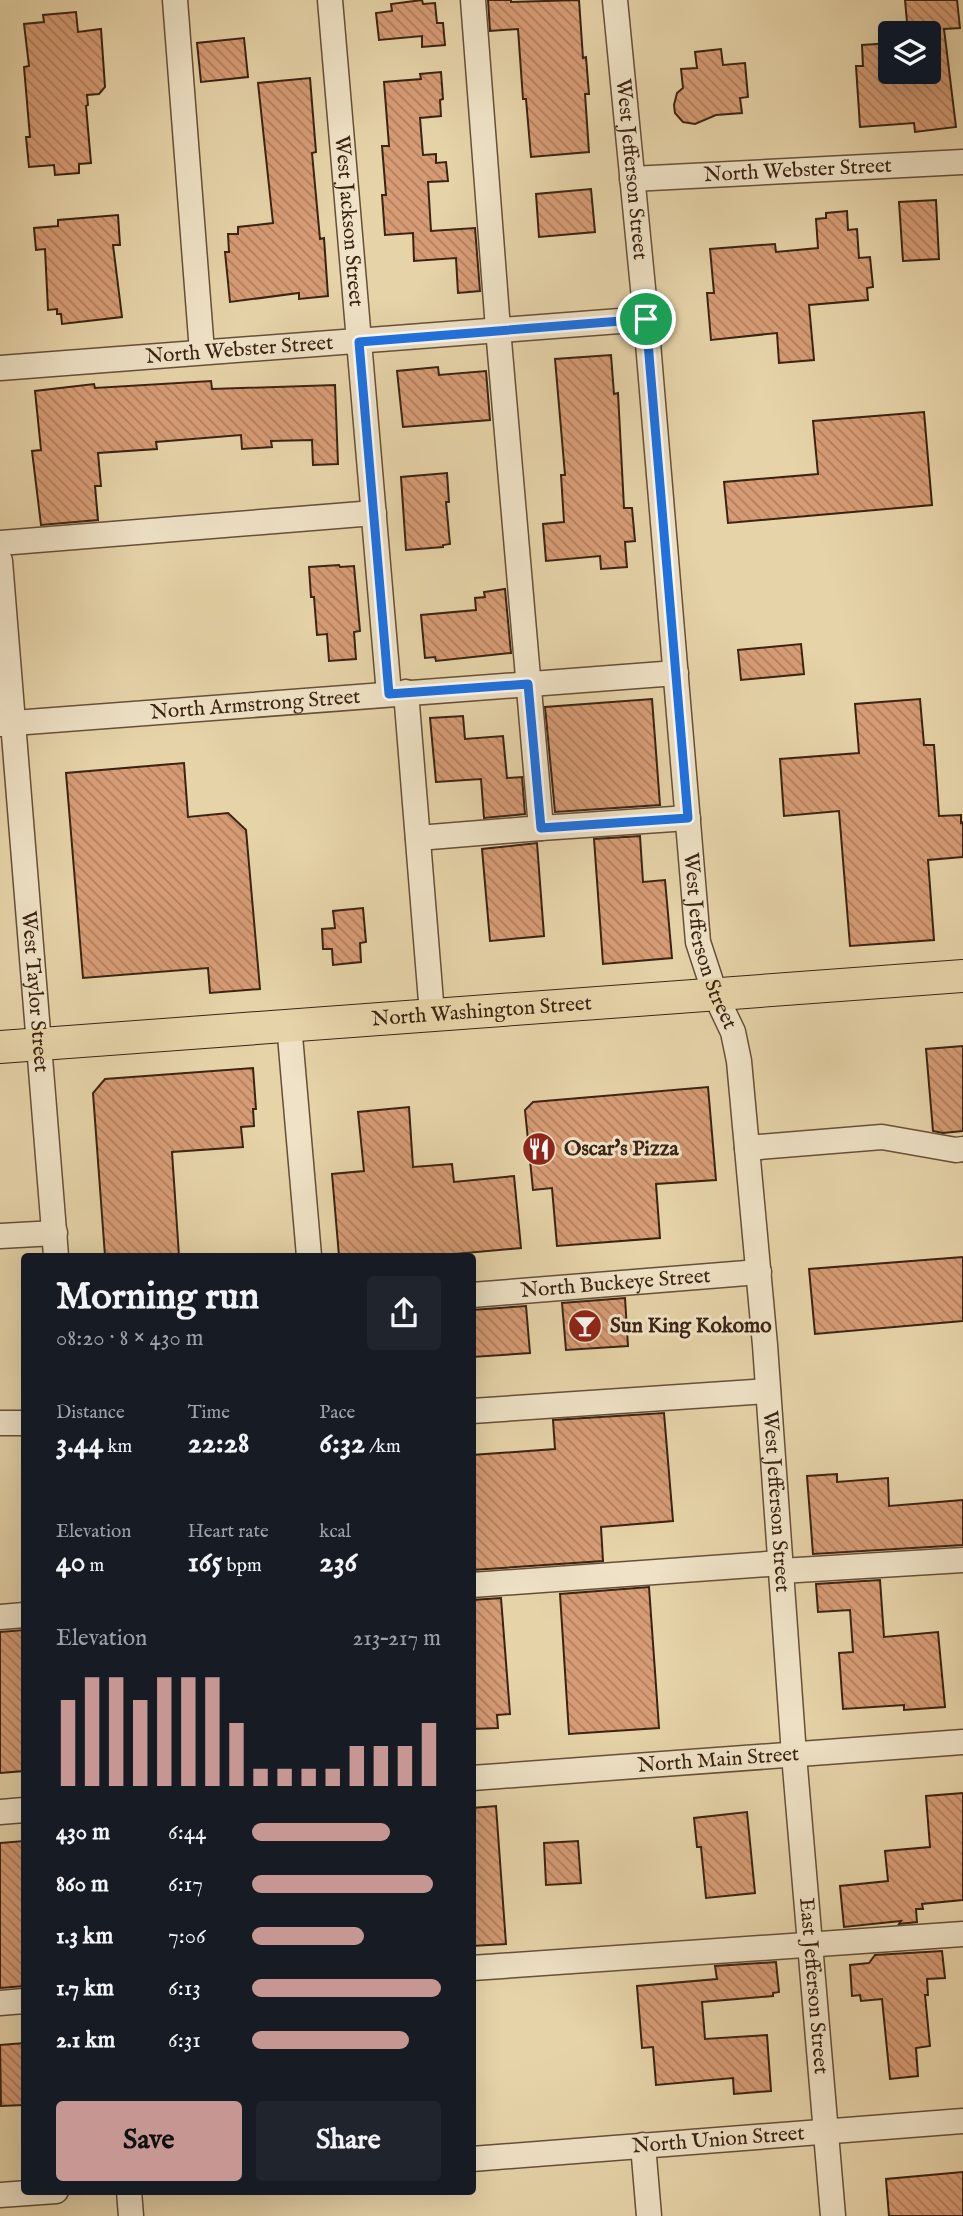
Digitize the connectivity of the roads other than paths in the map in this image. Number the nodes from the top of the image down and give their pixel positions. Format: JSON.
{"nodes":[{"id":1,"x":175,"y":0,"type":"edge"},
{"id":2,"x":330,"y":0,"type":"edge"},
{"id":3,"x":473,"y":0,"type":"edge"},
{"id":4,"x":615,"y":0,"type":"edge"},
{"id":5,"x":963,"y":162,"type":"edge"},
{"id":6,"x":632,"y":179,"type":"junction"},
{"id":7,"x":646,"y":319,"type":"junction"},
{"id":8,"x":498,"y":329,"type":"junction"},
{"id":9,"x":359,"y":342,"type":"junction"},
{"id":10,"x":202,"y":352,"type":"junction"},
{"id":11,"x":0,"y":368,"type":"edge"},
{"id":12,"x":374,"y":513,"type":"junction"},
{"id":13,"x":0,"y":543,"type":"edge"},
{"id":14,"x":0,"y":561,"type":"edge"},
{"id":15,"x":677,"y":673,"type":"junction"},
{"id":16,"x":528,"y":684,"type":"junction"},
{"id":17,"x":398,"y":693,"type":"junction"},
{"id":18,"x":7,"y":724,"type":"edge"},
{"id":19,"x":688,"y":818,"type":"junction"},
{"id":20,"x":541,"y":828,"type":"junction"},
{"id":21,"x":418,"y":838,"type":"junction"},
{"id":22,"x":963,"y":976,"type":"edge"},
{"id":23,"x":715,"y":994,"type":"junction"},
{"id":24,"x":432,"y":1014,"type":"junction"},
{"id":25,"x":289,"y":1024,"type":"junction"},
{"id":26,"x":40,"y":1044,"type":"junction"},
{"id":27,"x":0,"y":1047,"type":"edge"},
{"id":28,"x":747,"y":1148,"type":"junction"},
{"id":29,"x":963,"y":1149,"type":"edge"},
{"id":30,"x":0,"y":1236,"type":"edge"},
{"id":31,"x":55,"y":1245,"type":"edge"},
{"id":32,"x":309,"y":1253,"type":"edge"},
{"id":33,"x":759,"y":1272,"type":"junction"},
{"id":34,"x":476,"y":1295,"type":"edge"},
{"id":35,"x":768,"y":1391,"type":"junction"},
{"id":36,"x":476,"y":1411,"type":"edge"},
{"id":37,"x":0,"y":1423,"type":"edge"},
{"id":38,"x":21,"y":1423,"type":"edge"},
{"id":39,"x":963,"y":1560,"type":"edge"},
{"id":40,"x":781,"y":1567,"type":"junction"},
{"id":41,"x":476,"y":1585,"type":"edge"},
{"id":42,"x":21,"y":1615,"type":"edge"},
{"id":43,"x":0,"y":1617,"type":"edge"},
{"id":44,"x":963,"y":1742,"type":"edge"},
{"id":45,"x":794,"y":1755,"type":"junction"},
{"id":46,"x":476,"y":1777,"type":"edge"},
{"id":47,"x":21,"y":1810,"type":"edge"},
{"id":48,"x":0,"y":1812,"type":"edge"},
{"id":49,"x":963,"y":1934,"type":"edge"},
{"id":50,"x":810,"y":1946,"type":"junction"},
{"id":51,"x":476,"y":1968,"type":"edge"},
{"id":52,"x":21,"y":2001,"type":"edge"},
{"id":53,"x":0,"y":2003,"type":"edge"},
{"id":54,"x":963,"y":2121,"type":"edge"},
{"id":55,"x":827,"y":2131,"type":"junction"},
{"id":56,"x":643,"y":2145,"type":"junction"},
{"id":57,"x":476,"y":2159,"type":"edge"},
{"id":58,"x":21,"y":2194,"type":"edge"},
{"id":59,"x":0,"y":2195,"type":"edge"},
{"id":60,"x":129,"y":2195,"type":"edge"},
{"id":61,"x":131,"y":2216,"type":"edge"},
{"id":62,"x":649,"y":2216,"type":"edge"},
{"id":63,"x":833,"y":2216,"type":"edge"}],
"edges":[{"from":1,"to":10,"type":"street"},
{"from":2,"to":9,"type":"street","name":"West Jackson Street"},
{"from":3,"to":8,"type":"street"},
{"from":4,"to":6,"type":"street","name":"West Jefferson Street"},
{"from":5,"to":6,"type":"street","name":"North Webster Street"},
{"from":6,"to":7,"type":"street","name":"West Jefferson Street"},
{"from":7,"to":8,"type":"street","name":"North Webster Street"},
{"from":7,"to":15,"type":"street","name":"West Jefferson Street"},
{"from":8,"to":9,"type":"street","name":"North Webster Street"},
{"from":8,"to":16,"type":"street"},
{"from":9,"to":10,"type":"street","name":"North Webster Street"},
{"from":9,"to":12,"type":"street","name":"West Jackson Street"},
{"from":10,"to":11,"type":"street","name":"North Webster Street"},
{"from":12,"to":13,"type":"street"},
{"from":12,"to":17,"type":"street","name":"West Jackson Street"},
{"from":14,"to":18,"type":"street","name":"West Taylor Street"},
{"from":15,"to":16,"type":"street","name":"North Armstrong Street"},
{"from":15,"to":19,"type":"street","name":"West Jefferson Street"},
{"from":16,"to":17,"type":"street","name":"North Armstrong Street"},
{"from":16,"to":20,"type":"street"},
{"from":17,"to":18,"type":"street","name":"North Armstrong Street"},
{"from":17,"to":21,"type":"street","name":"West Jackson Street"},
{"from":18,"to":26,"type":"street","name":"West Taylor Street"},
{"from":19,"to":20,"type":"street"},
{"from":19,"to":23,"type":"street","name":"West Jefferson Street"},
{"from":20,"to":21,"type":"street"},
{"from":21,"to":24,"type":"street","name":"West Jackson Street"},
{"from":22,"to":23,"type":"main road","name":"North Washington Street"},
{"from":23,"to":24,"type":"main road","name":"North Washington Street"},
{"from":23,"to":28,"type":"street","name":"West Jefferson Street"},
{"from":24,"to":25,"type":"main road","name":"North Washington Street"},
{"from":25,"to":26,"type":"main road","name":"North Washington Street"},
{"from":25,"to":32,"type":"street"},
{"from":26,"to":27,"type":"main road","name":"North Washington Street"},
{"from":26,"to":31,"type":"street","name":"West Taylor Street"},
{"from":28,"to":29,"type":"street"},
{"from":28,"to":33,"type":"street","name":"West Jefferson Street"},
{"from":30,"to":31,"type":"street"},
{"from":33,"to":34,"type":"street","name":"North Buckeye Street"},
{"from":33,"to":35,"type":"street","name":"West Jefferson Street"},
{"from":35,"to":36,"type":"street"},
{"from":35,"to":40,"type":"street","name":"West Jefferson Street"},
{"from":37,"to":38,"type":"street"},
{"from":39,"to":40,"type":"street"},
{"from":40,"to":41,"type":"street"},
{"from":40,"to":45,"type":"street","name":"West Jefferson Street"},
{"from":42,"to":43,"type":"street"},
{"from":44,"to":45,"type":"street","name":"North Main Street"},
{"from":45,"to":46,"type":"street","name":"North Main Street"},
{"from":45,"to":50,"type":"street","name":"East Jefferson Street"},
{"from":47,"to":48,"type":"street"},
{"from":49,"to":50,"type":"street"},
{"from":50,"to":51,"type":"street"},
{"from":50,"to":55,"type":"street","name":"East Jefferson Street"},
{"from":52,"to":53,"type":"street"},
{"from":54,"to":55,"type":"street","name":"North Union Street"},
{"from":55,"to":56,"type":"street","name":"North Union Street"},
{"from":55,"to":63,"type":"street","name":"East Jefferson Street"},
{"from":56,"to":57,"type":"street","name":"North Union Street"},
{"from":56,"to":62,"type":"street"},
{"from":58,"to":59,"type":"street"},
{"from":60,"to":61,"type":"street"}]}
